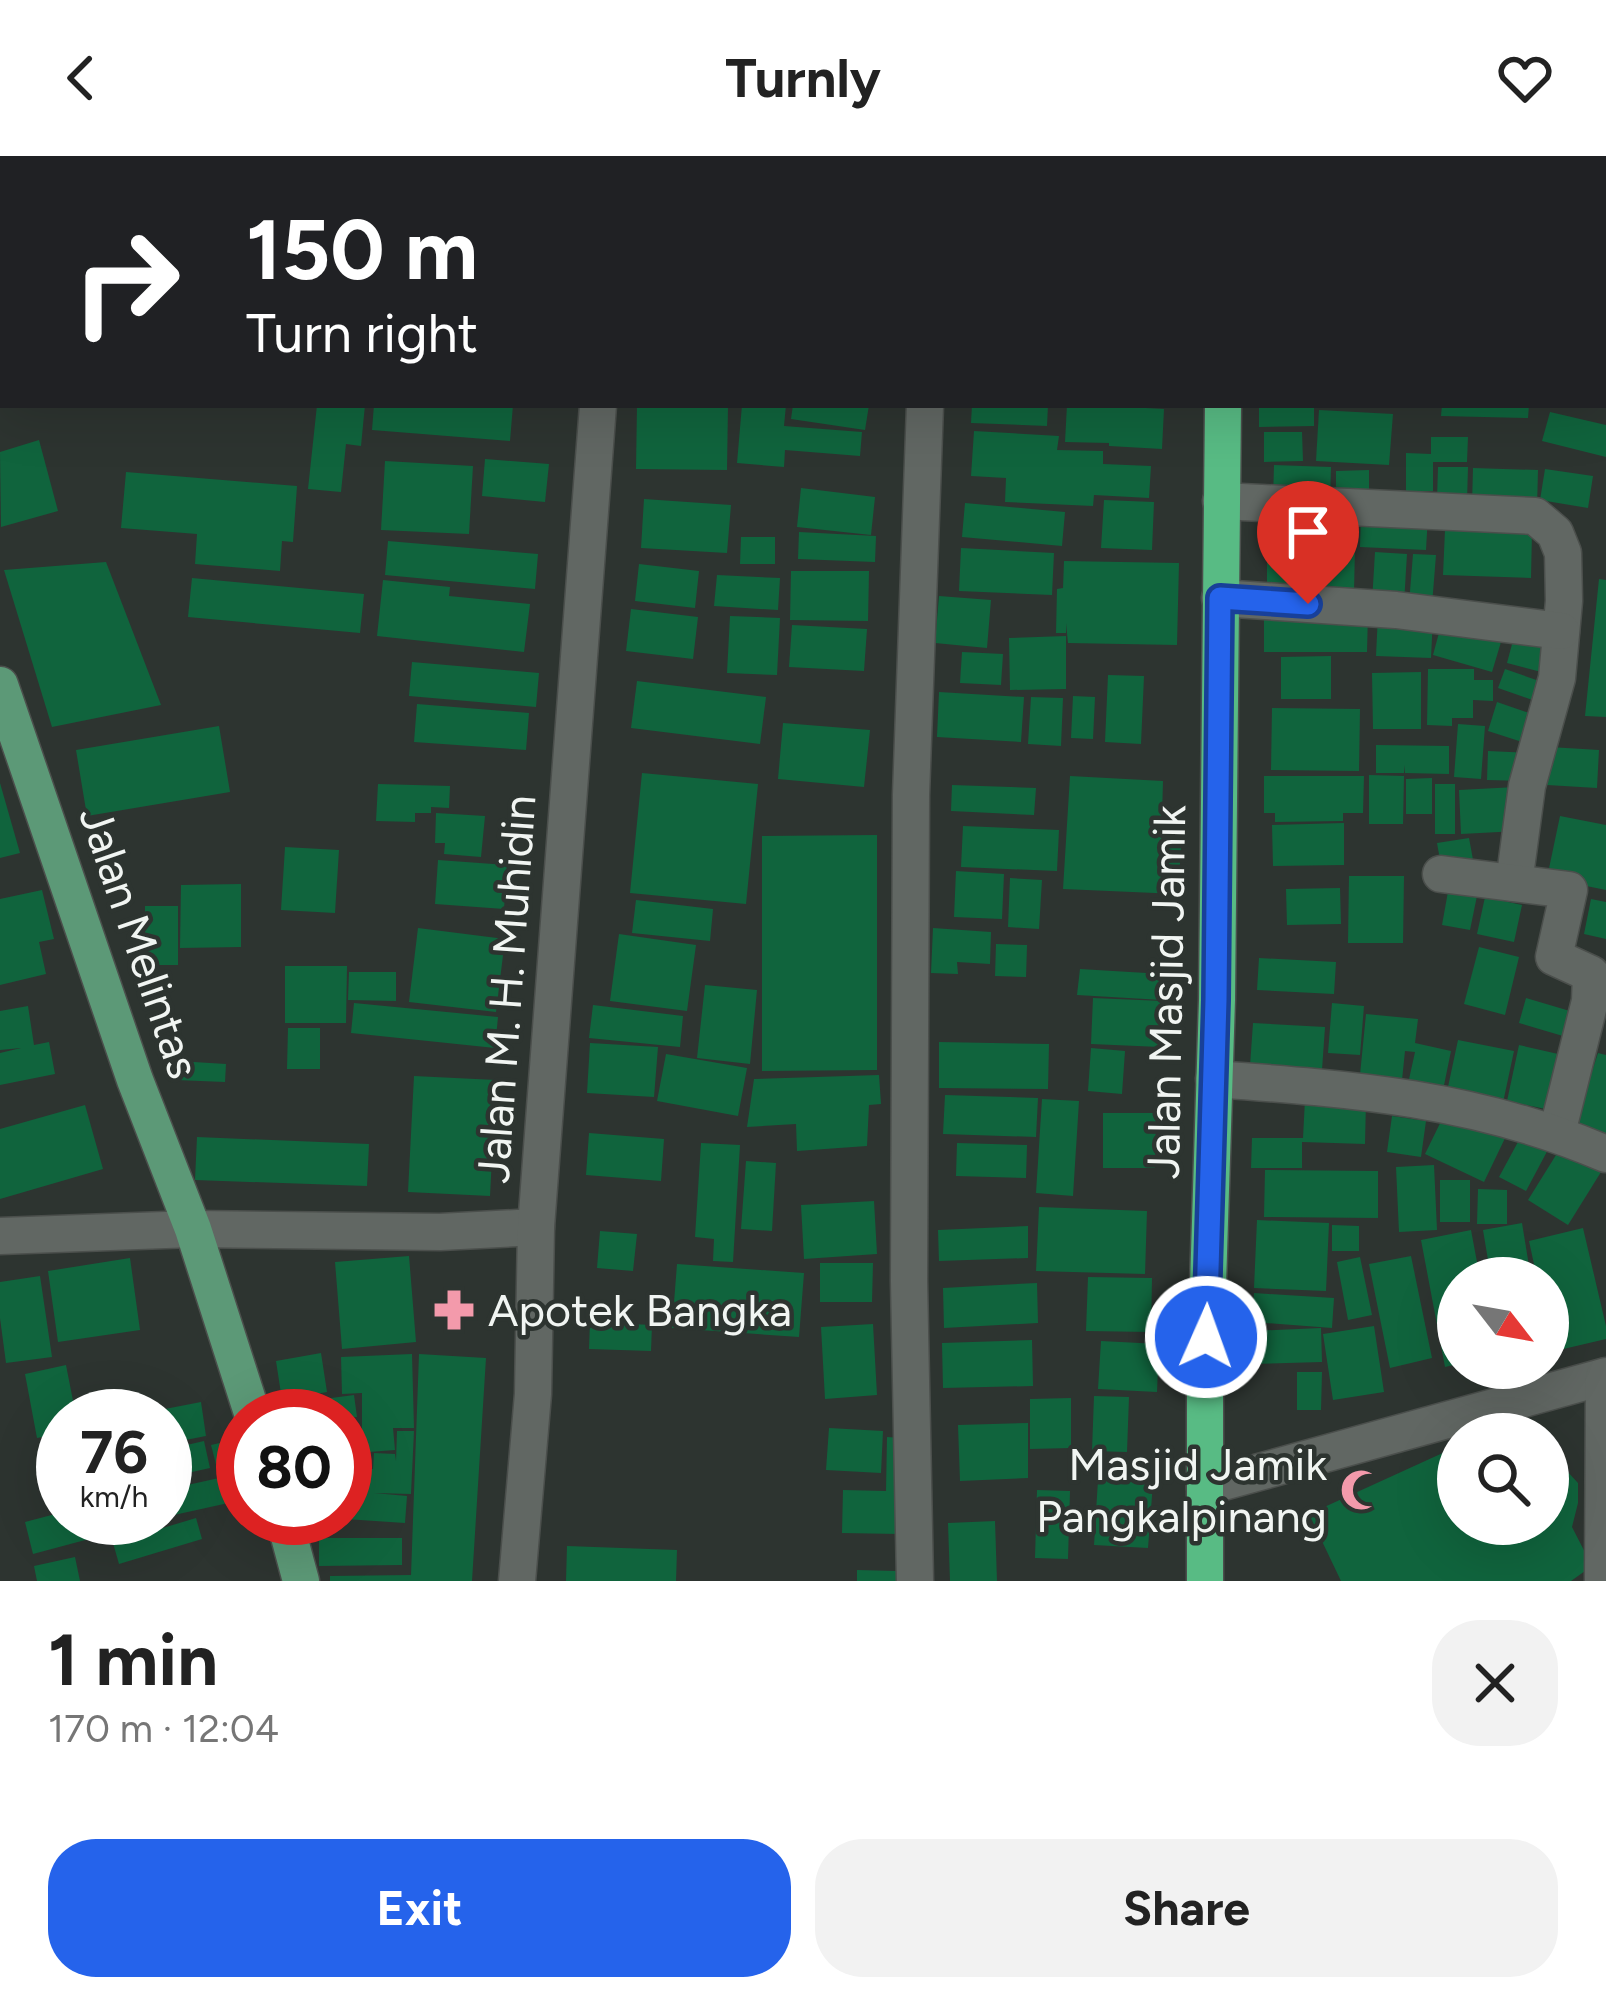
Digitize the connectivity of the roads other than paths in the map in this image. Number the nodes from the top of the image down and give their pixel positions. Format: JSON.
{"nodes":[{"id":1,"x":598,"y":408,"type":"edge"},
{"id":2,"x":925,"y":408,"type":"edge"},
{"id":3,"x":1223,"y":408,"type":"edge"},
{"id":4,"x":1221,"y":501,"type":"junction"},
{"id":5,"x":1220,"y":598,"type":"junction"},
{"id":6,"x":1561,"y":631,"type":"junction"},
{"id":7,"x":0,"y":685,"type":"edge"},
{"id":8,"x":1441,"y":874,"type":"dead end"},
{"id":9,"x":1514,"y":883,"type":"junction"},
{"id":10,"x":1214,"y":1079,"type":"junction"},
{"id":11,"x":1557,"y":1132,"type":"junction"},
{"id":12,"x":1606,"y":1154,"type":"edge"},
{"id":13,"x":536,"y":1227,"type":"junction"},
{"id":14,"x":193,"y":1229,"type":"junction"},
{"id":15,"x":0,"y":1236,"type":"edge"},
{"id":16,"x":1605,"y":1376,"type":"edge"},
{"id":17,"x":244,"y":1389,"type":"edge"},
{"id":18,"x":1205,"y":1487,"type":"junction"},
{"id":19,"x":292,"y":1545,"type":"edge"},
{"id":20,"x":302,"y":1581,"type":"edge"},
{"id":21,"x":517,"y":1581,"type":"edge"},
{"id":22,"x":915,"y":1581,"type":"edge"},
{"id":23,"x":1204,"y":1581,"type":"edge"},
{"id":24,"x":1603,"y":1581,"type":"edge"}],
"edges":[{"from":1,"to":13,"type":"street","name":"Jalan M. H. Muhidin"},
{"from":2,"to":22,"type":"street"},
{"from":3,"to":4,"type":"highway","name":"Jalan Masjid Jamik"},
{"from":4,"to":5,"type":"highway","name":"Jalan Masjid Jamik"},
{"from":4,"to":6,"type":"street"},
{"from":5,"to":6,"type":"street"},
{"from":5,"to":10,"type":"highway","name":"Jalan Masjid Jamik"},
{"from":6,"to":9,"type":"street"},
{"from":7,"to":14,"type":"main road","name":"Jalan Melintas"},
{"from":8,"to":9,"type":"street"},
{"from":9,"to":11,"type":"street"},
{"from":10,"to":11,"type":"street"},
{"from":10,"to":18,"type":"highway","name":"Jalan Masjid Jamik"},
{"from":11,"to":12,"type":"street"},
{"from":13,"to":14,"type":"street"},
{"from":13,"to":21,"type":"street","name":"Jalan M. H. Muhidin"},
{"from":14,"to":15,"type":"street"},
{"from":14,"to":17,"type":"main road","name":"Jalan Melintas"},
{"from":16,"to":18,"type":"street"},
{"from":16,"to":24,"type":"street"},
{"from":18,"to":23,"type":"highway","name":"Jalan Masjid Jamik"},
{"from":19,"to":20,"type":"main road"}]}
